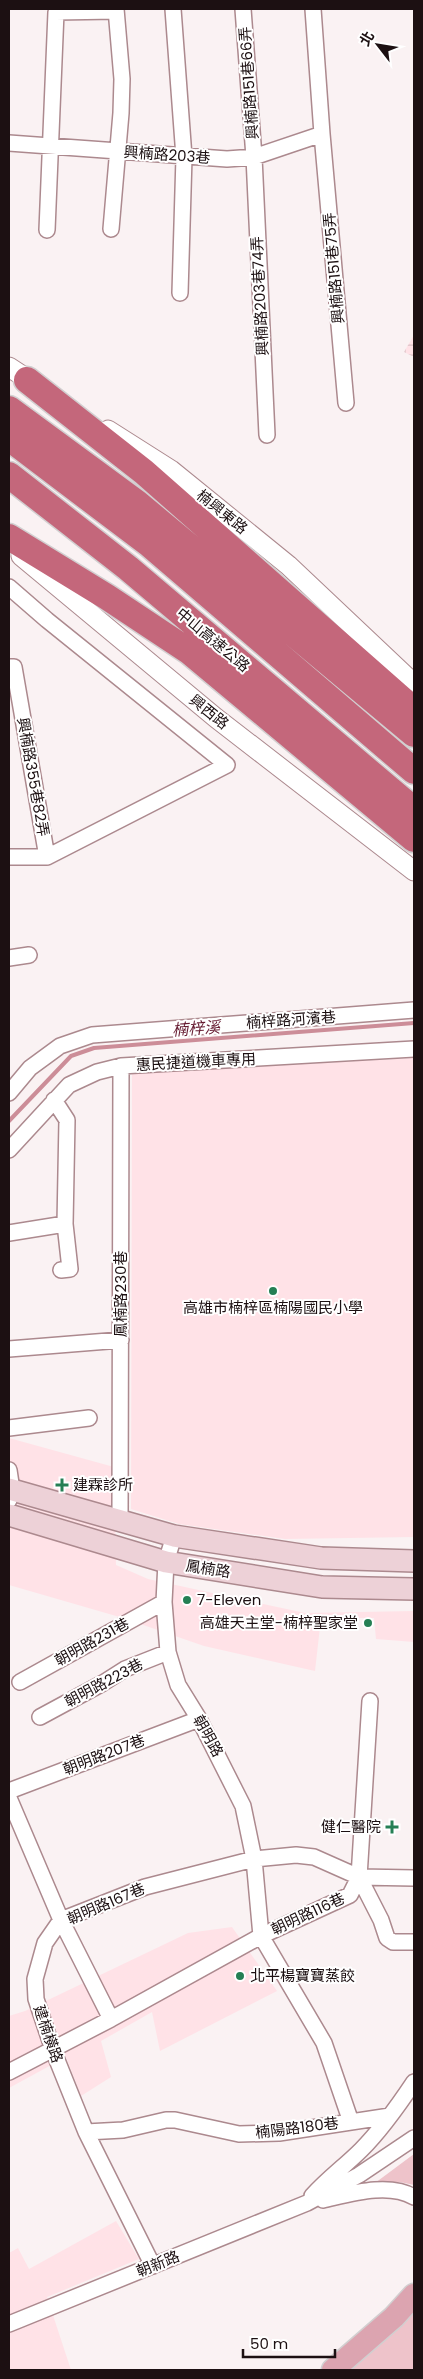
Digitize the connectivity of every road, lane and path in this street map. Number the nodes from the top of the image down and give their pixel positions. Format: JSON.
{"nodes":[{"id":1,"x":174,"y":9,"type":"edge"},
{"id":2,"x":243,"y":9,"type":"edge"},
{"id":3,"x":313,"y":9,"type":"edge"},
{"id":4,"x":116,"y":10,"type":"edge"},
{"id":5,"x":322,"y":134,"type":"junction"},
{"id":6,"x":9,"y":143,"type":"edge"},
{"id":7,"x":50,"y":146,"type":"junction"},
{"id":8,"x":116,"y":151,"type":"junction"},
{"id":9,"x":184,"y":157,"type":"junction"},
{"id":10,"x":254,"y":157,"type":"junction"},
{"id":11,"x":110,"y":229,"type":"dead end"},
{"id":12,"x":47,"y":230,"type":"dead end"},
{"id":13,"x":180,"y":293,"type":"dead end"},
{"id":14,"x":18,"y":373,"type":"edge"},
{"id":15,"x":346,"y":403,"type":"dead end"},
{"id":16,"x":9,"y":409,"type":"edge"},
{"id":17,"x":266,"y":435,"type":"dead end"},
{"id":18,"x":9,"y":438,"type":"edge"},
{"id":19,"x":9,"y":475,"type":"edge"},
{"id":20,"x":9,"y":537,"type":"edge"},
{"id":21,"x":9,"y":545,"type":"edge"},
{"id":22,"x":9,"y":587,"type":"edge"},
{"id":23,"x":12,"y":667,"type":"edge"},
{"id":24,"x":414,"y":684,"type":"edge"},
{"id":25,"x":414,"y":710,"type":"edge"},
{"id":26,"x":414,"y":734,"type":"edge"},
{"id":27,"x":414,"y":771,"type":"edge"},
{"id":28,"x":414,"y":810,"type":"edge"},
{"id":29,"x":414,"y":840,"type":"edge"},
{"id":30,"x":9,"y":857,"type":"edge"},
{"id":31,"x":47,"y":857,"type":"junction"},
{"id":32,"x":414,"y":871,"type":"edge"},
{"id":33,"x":29,"y":955,"type":"dead end"},
{"id":34,"x":9,"y":958,"type":"edge"},
{"id":35,"x":414,"y":1010,"type":"edge"},
{"id":36,"x":414,"y":1049,"type":"edge"},
{"id":37,"x":121,"y":1066,"type":"junction"},
{"id":38,"x":10,"y":1089,"type":"edge"},
{"id":39,"x":54,"y":1100,"type":"junction"},
{"id":40,"x":9,"y":1150,"type":"edge"},
{"id":41,"x":65,"y":1224,"type":"junction"},
{"id":42,"x":9,"y":1233,"type":"edge"},
{"id":43,"x":61,"y":1270,"type":"dead end"},
{"id":44,"x":121,"y":1340,"type":"junction"},
{"id":45,"x":9,"y":1349,"type":"edge"},
{"id":46,"x":89,"y":1418,"type":"dead end"},
{"id":47,"x":9,"y":1428,"type":"edge"},
{"id":48,"x":10,"y":1487,"type":"edge"},
{"id":49,"x":9,"y":1514,"type":"edge"},
{"id":50,"x":120,"y":1521,"type":"junction"},
{"id":51,"x":174,"y":1536,"type":"junction"},
{"id":52,"x":414,"y":1561,"type":"edge"},
{"id":53,"x":166,"y":1562,"type":"junction"},
{"id":54,"x":414,"y":1589,"type":"edge"},
{"id":55,"x":164,"y":1602,"type":"junction"},
{"id":56,"x":168,"y":1652,"type":"junction"},
{"id":57,"x":20,"y":1682,"type":"dead end"},
{"id":58,"x":370,"y":1701,"type":"dead end"},
{"id":59,"x":40,"y":1717,"type":"dead end"},
{"id":60,"x":200,"y":1719,"type":"junction"},
{"id":61,"x":9,"y":1791,"type":"edge"},
{"id":62,"x":9,"y":1798,"type":"edge"},
{"id":63,"x":16,"y":1835,"type":"edge"},
{"id":64,"x":254,"y":1859,"type":"junction"},
{"id":65,"x":360,"y":1877,"type":"junction"},
{"id":66,"x":414,"y":1878,"type":"edge"},
{"id":67,"x":61,"y":1920,"type":"junction"},
{"id":68,"x":262,"y":1936,"type":"junction"},
{"id":69,"x":414,"y":1942,"type":"edge"},
{"id":70,"x":111,"y":2019,"type":"junction"},
{"id":71,"x":53,"y":2050,"type":"junction"},
{"id":72,"x":9,"y":2072,"type":"edge"},
{"id":73,"x":414,"y":2082,"type":"edge"},
{"id":74,"x":390,"y":2116,"type":"junction"},
{"id":75,"x":351,"y":2122,"type":"junction"},
{"id":76,"x":86,"y":2132,"type":"junction"},
{"id":77,"x":414,"y":2138,"type":"edge"},
{"id":78,"x":414,"y":2197,"type":"edge"},
{"id":79,"x":307,"y":2203,"type":"junction"},
{"id":80,"x":153,"y":2266,"type":"junction"},
{"id":81,"x":414,"y":2295,"type":"edge"},
{"id":82,"x":9,"y":2324,"type":"edge"},
{"id":83,"x":333,"y":2370,"type":"edge"}],
"edges":[{"from":1,"to":9,"type":"street"},
{"from":2,"to":10,"type":"street","name":"興楠路151巷66弄"},
{"from":3,"to":5,"type":"street","name":"興楠路151巷75弄"},
{"from":4,"to":7,"type":"street"},
{"from":4,"to":8,"type":"street"},
{"from":5,"to":10,"type":"street","name":"興楠路203巷"},
{"from":5,"to":15,"type":"street","name":"興楠路151巷75弄"},
{"from":6,"to":7,"type":"street","name":"興楠路203巷"},
{"from":7,"to":8,"type":"street","name":"興楠路203巷"},
{"from":7,"to":12,"type":"street"},
{"from":8,"to":9,"type":"street","name":"興楠路203巷"},
{"from":8,"to":11,"type":"street"},
{"from":9,"to":10,"type":"street","name":"興楠路203巷"},
{"from":9,"to":13,"type":"street"},
{"from":10,"to":17,"type":"street","name":"興楠路203巷74弄"},
{"from":14,"to":24,"type":"street","name":"楠興東路"},
{"from":14,"to":25,"type":"highway"},
{"from":16,"to":26,"type":"highway"},
{"from":18,"to":27,"type":"highway"},
{"from":19,"to":28,"type":"highway","name":"中山高速公路"},
{"from":20,"to":29,"type":"highway"},
{"from":21,"to":32,"type":"street","name":"興西路"},
{"from":22,"to":31,"type":"street"},
{"from":23,"to":31,"type":"street","name":"興楠路355巷82弄"},
{"from":30,"to":31,"type":"street"},
{"from":33,"to":34,"type":"street"},
{"from":35,"to":38,"type":"street","name":"楠梓路河濱巷"},
{"from":36,"to":37,"type":"street","name":"惠民捷道機車專用"},
{"from":37,"to":39,"type":"street","name":"惠民捷道機車專用"},
{"from":37,"to":44,"type":"street","name":"鳳楠路230巷"},
{"from":39,"to":40,"type":"street","name":"惠民捷道機車專用"},
{"from":39,"to":41,"type":"street"},
{"from":41,"to":42,"type":"street"},
{"from":41,"to":43,"type":"street"},
{"from":44,"to":45,"type":"street"},
{"from":44,"to":50,"type":"street","name":"鳳楠路230巷"},
{"from":46,"to":47,"type":"street"},
{"from":48,"to":50,"type":"main road","name":"鳳楠路"},
{"from":49,"to":53,"type":"main road","name":"鳳楠路"},
{"from":50,"to":51,"type":"main road","name":"鳳楠路"},
{"from":51,"to":52,"type":"main road","name":"鳳楠路"},
{"from":51,"to":53,"type":"street","name":"朝明路"},
{"from":53,"to":54,"type":"main road","name":"鳳楠路"},
{"from":53,"to":55,"type":"street","name":"朝明路"},
{"from":55,"to":56,"type":"street","name":"朝明路"},
{"from":55,"to":57,"type":"street","name":"朝明路231巷"},
{"from":56,"to":59,"type":"street","name":"朝明路223巷"},
{"from":56,"to":60,"type":"street","name":"朝明路"},
{"from":58,"to":65,"type":"street"},
{"from":60,"to":61,"type":"street","name":"朝明路207巷"},
{"from":60,"to":64,"type":"street","name":"朝明路"},
{"from":62,"to":63,"type":"street"},
{"from":63,"to":67,"type":"street"},
{"from":64,"to":65,"type":"street","name":"朝明路167巷"},
{"from":64,"to":67,"type":"street","name":"朝明路167巷"},
{"from":64,"to":68,"type":"street","name":"朝明路"},
{"from":65,"to":66,"type":"street"},
{"from":65,"to":68,"type":"street","name":"朝明路116巷"},
{"from":65,"to":69,"type":"street"},
{"from":67,"to":70,"type":"street","name":"朝明路167巷"},
{"from":67,"to":71,"type":"street","name":"建楠橫路"},
{"from":68,"to":70,"type":"street"},
{"from":68,"to":75,"type":"street","name":"朝明路"},
{"from":70,"to":71,"type":"street"},
{"from":71,"to":72,"type":"street"},
{"from":71,"to":76,"type":"street","name":"建楠橫路"},
{"from":73,"to":74,"type":"street","name":"朝新路"},
{"from":74,"to":75,"type":"street","name":"楠陽路180巷"},
{"from":74,"to":79,"type":"street","name":"朝新路"},
{"from":75,"to":76,"type":"street","name":"楠陽路180巷"},
{"from":76,"to":80,"type":"street","name":"建楠橫路"},
{"from":77,"to":79,"type":"street","name":"朝新路"},
{"from":78,"to":79,"type":"street","name":"朝新路"},
{"from":79,"to":80,"type":"street","name":"朝新路"},
{"from":80,"to":82,"type":"street","name":"朝新路"},
{"from":81,"to":83,"type":"main road"}]}
